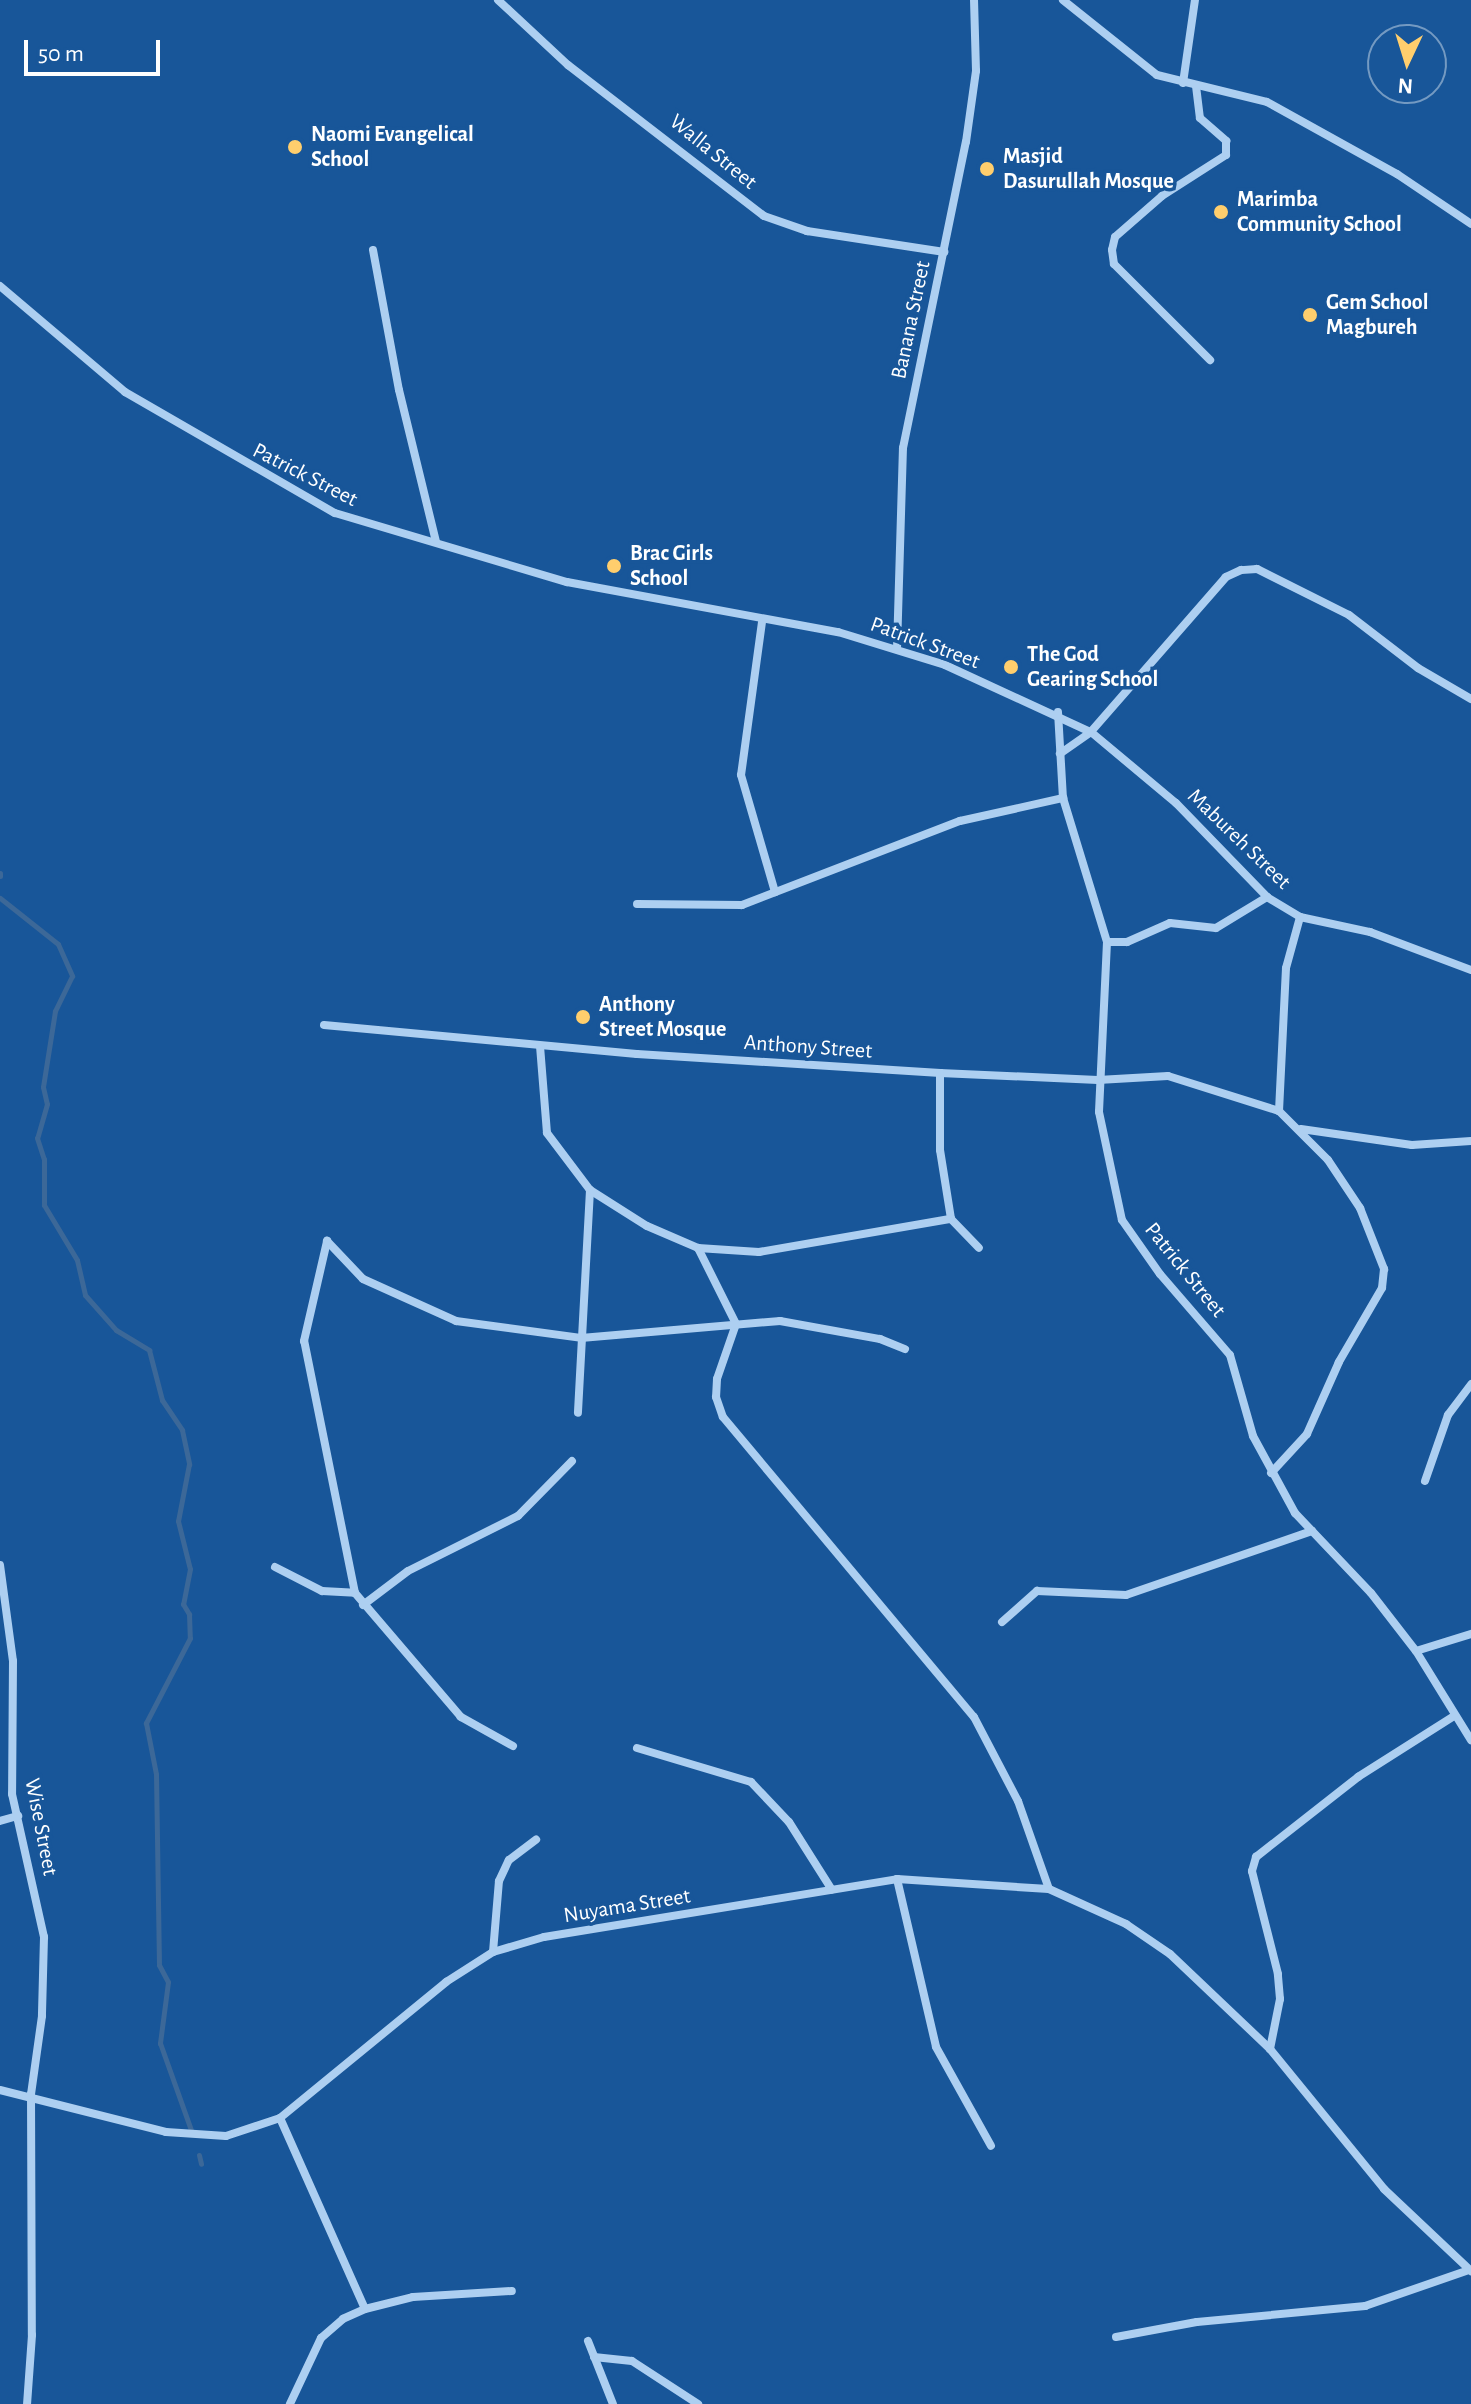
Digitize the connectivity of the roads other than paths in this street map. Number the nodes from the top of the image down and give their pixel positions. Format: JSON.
{"nodes":[{"id":1,"x":498,"y":0,"type":"edge"},
{"id":2,"x":974,"y":0,"type":"edge"},
{"id":3,"x":1063,"y":0,"type":"edge"},
{"id":4,"x":1195,"y":0,"type":"edge"},
{"id":5,"x":1183,"y":83,"type":"junction"},
{"id":6,"x":1196,"y":86,"type":"junction"},
{"id":7,"x":1471,"y":224,"type":"edge"},
{"id":8,"x":373,"y":250,"type":"dead end"},
{"id":9,"x":944,"y":252,"type":"junction"},
{"id":10,"x":0,"y":286,"type":"edge"},
{"id":11,"x":1210,"y":360,"type":"dead end"},
{"id":12,"x":436,"y":542,"type":"junction"},
{"id":13,"x":762,"y":622,"type":"junction"},
{"id":14,"x":897,"y":649,"type":"junction"},
{"id":15,"x":1471,"y":699,"type":"edge"},
{"id":16,"x":1058,"y":712,"type":"junction"},
{"id":17,"x":1091,"y":732,"type":"junction"},
{"id":18,"x":1060,"y":754,"type":"junction"},
{"id":19,"x":1063,"y":798,"type":"junction"},
{"id":20,"x":775,"y":892,"type":"junction"},
{"id":21,"x":1267,"y":897,"type":"junction"},
{"id":22,"x":637,"y":904,"type":"dead end"},
{"id":23,"x":1300,"y":917,"type":"junction"},
{"id":24,"x":1107,"y":942,"type":"junction"},
{"id":25,"x":1471,"y":970,"type":"edge"},
{"id":26,"x":324,"y":1025,"type":"dead end"},
{"id":27,"x":540,"y":1046,"type":"junction"},
{"id":28,"x":940,"y":1073,"type":"junction"},
{"id":29,"x":1098,"y":1080,"type":"junction"},
{"id":30,"x":1279,"y":1111,"type":"junction"},
{"id":31,"x":1301,"y":1129,"type":"junction"},
{"id":32,"x":1471,"y":1141,"type":"edge"},
{"id":33,"x":590,"y":1190,"type":"junction"},
{"id":34,"x":951,"y":1219,"type":"junction"},
{"id":35,"x":698,"y":1248,"type":"junction"},
{"id":36,"x":979,"y":1248,"type":"dead end"},
{"id":37,"x":736,"y":1324,"type":"junction"},
{"id":38,"x":581,"y":1338,"type":"junction"},
{"id":39,"x":905,"y":1349,"type":"dead end"},
{"id":40,"x":1471,"y":1384,"type":"edge"},
{"id":41,"x":578,"y":1413,"type":"dead end"},
{"id":42,"x":572,"y":1461,"type":"dead end"},
{"id":43,"x":1271,"y":1473,"type":"junction"},
{"id":44,"x":1425,"y":1481,"type":"dead end"},
{"id":45,"x":1312,"y":1531,"type":"junction"},
{"id":46,"x":0,"y":1565,"type":"edge"},
{"id":47,"x":275,"y":1567,"type":"dead end"},
{"id":48,"x":355,"y":1593,"type":"junction"},
{"id":49,"x":363,"y":1605,"type":"junction"},
{"id":50,"x":1002,"y":1622,"type":"dead end"},
{"id":51,"x":1471,"y":1634,"type":"edge"},
{"id":52,"x":1416,"y":1651,"type":"junction"},
{"id":53,"x":0,"y":1679,"type":"edge"},
{"id":54,"x":11,"y":1682,"type":"junction"},
{"id":55,"x":1454,"y":1716,"type":"junction"},
{"id":56,"x":1471,"y":1740,"type":"edge"},
{"id":57,"x":513,"y":1746,"type":"dead end"},
{"id":58,"x":637,"y":1748,"type":"dead end"},
{"id":59,"x":18,"y":1816,"type":"junction"},
{"id":60,"x":0,"y":1821,"type":"edge"},
{"id":61,"x":536,"y":1840,"type":"dead end"},
{"id":62,"x":897,"y":1879,"type":"junction"},
{"id":63,"x":1049,"y":1889,"type":"junction"},
{"id":64,"x":832,"y":1890,"type":"junction"},
{"id":65,"x":493,"y":1952,"type":"junction"},
{"id":66,"x":1270,"y":2049,"type":"junction"},
{"id":67,"x":0,"y":2090,"type":"edge"},
{"id":68,"x":31,"y":2094,"type":"junction"},
{"id":69,"x":280,"y":2118,"type":"junction"},
{"id":70,"x":991,"y":2146,"type":"dead end"},
{"id":71,"x":1470,"y":2270,"type":"edge"},
{"id":72,"x":512,"y":2291,"type":"dead end"},
{"id":73,"x":365,"y":2309,"type":"junction"},
{"id":74,"x":1116,"y":2337,"type":"dead end"},
{"id":75,"x":588,"y":2341,"type":"dead end"},
{"id":76,"x":594,"y":2357,"type":"junction"},
{"id":77,"x":27,"y":2404,"type":"edge"},
{"id":78,"x":290,"y":2404,"type":"edge"},
{"id":79,"x":613,"y":2404,"type":"edge"},
{"id":80,"x":698,"y":2404,"type":"edge"}],
"edges":[{"from":1,"to":9,"type":"street","name":"Walla Street"},
{"from":2,"to":9,"type":"street","name":"Banana Street"},
{"from":3,"to":5,"type":"street"},
{"from":4,"to":5,"type":"street"},
{"from":5,"to":6,"type":"street"},
{"from":6,"to":7,"type":"street"},
{"from":6,"to":11,"type":"street"},
{"from":8,"to":12,"type":"street"},
{"from":9,"to":14,"type":"street","name":"Banana Street"},
{"from":10,"to":12,"type":"street","name":"Patrick Street"},
{"from":12,"to":13,"type":"street","name":"Patrick Street"},
{"from":13,"to":14,"type":"street","name":"Patrick Street"},
{"from":13,"to":20,"type":"street"},
{"from":14,"to":16,"type":"street","name":"Patrick Street"},
{"from":15,"to":17,"type":"street"},
{"from":16,"to":17,"type":"street","name":"Mabureh Street"},
{"from":16,"to":18,"type":"street","name":"Patrick Street"},
{"from":17,"to":18,"type":"street"},
{"from":17,"to":21,"type":"street","name":"Mabureh Street"},
{"from":18,"to":19,"type":"street","name":"Patrick Street"},
{"from":19,"to":20,"type":"street"},
{"from":19,"to":24,"type":"street","name":"Patrick Street"},
{"from":20,"to":22,"type":"street"},
{"from":21,"to":23,"type":"street","name":"Mabureh Street"},
{"from":21,"to":24,"type":"street"},
{"from":23,"to":25,"type":"street","name":"Mabureh Street"},
{"from":23,"to":30,"type":"street"},
{"from":24,"to":29,"type":"street","name":"Patrick Street"},
{"from":26,"to":27,"type":"street","name":"Anthony Street"},
{"from":27,"to":28,"type":"street","name":"Anthony Street"},
{"from":27,"to":33,"type":"street"},
{"from":28,"to":29,"type":"street","name":"Anthony Street"},
{"from":28,"to":34,"type":"street"},
{"from":29,"to":30,"type":"street","name":"Anthony Street"},
{"from":29,"to":43,"type":"street","name":"Patrick Street"},
{"from":30,"to":31,"type":"street"},
{"from":31,"to":32,"type":"street"},
{"from":31,"to":43,"type":"street"},
{"from":33,"to":35,"type":"street"},
{"from":33,"to":38,"type":"street"},
{"from":34,"to":35,"type":"street"},
{"from":34,"to":36,"type":"street"},
{"from":35,"to":37,"type":"street"},
{"from":37,"to":38,"type":"street"},
{"from":37,"to":39,"type":"street"},
{"from":37,"to":63,"type":"street"},
{"from":38,"to":41,"type":"street"},
{"from":38,"to":48,"type":"street"},
{"from":40,"to":44,"type":"street"},
{"from":42,"to":49,"type":"street"},
{"from":43,"to":45,"type":"street","name":"Patrick Street"},
{"from":45,"to":50,"type":"street"},
{"from":45,"to":52,"type":"street","name":"Patrick Street"},
{"from":46,"to":54,"type":"street","name":"Wise Street"},
{"from":47,"to":48,"type":"street"},
{"from":48,"to":49,"type":"street"},
{"from":49,"to":57,"type":"street"},
{"from":51,"to":52,"type":"street"},
{"from":52,"to":55,"type":"street","name":"Patrick Street"},
{"from":53,"to":54,"type":"street"},
{"from":54,"to":59,"type":"street","name":"Wise Street"},
{"from":55,"to":56,"type":"street","name":"Patrick Street"},
{"from":55,"to":66,"type":"street"},
{"from":58,"to":64,"type":"street"},
{"from":59,"to":60,"type":"street"},
{"from":59,"to":68,"type":"street","name":"Wise Street"},
{"from":61,"to":65,"type":"street"},
{"from":62,"to":63,"type":"street","name":"Nuyama Street"},
{"from":62,"to":64,"type":"street","name":"Nuyama Street"},
{"from":62,"to":70,"type":"street"},
{"from":63,"to":66,"type":"street","name":"Nuyama Street"},
{"from":64,"to":65,"type":"street","name":"Nuyama Street"},
{"from":65,"to":69,"type":"street","name":"Nuyama Street"},
{"from":66,"to":71,"type":"street","name":"Nuyama Street"},
{"from":67,"to":68,"type":"street","name":"Nuyama Street"},
{"from":68,"to":69,"type":"street","name":"Nuyama Street"},
{"from":68,"to":77,"type":"street","name":"Wise Street"},
{"from":69,"to":73,"type":"street"},
{"from":71,"to":74,"type":"street"},
{"from":72,"to":73,"type":"street"},
{"from":73,"to":78,"type":"street"},
{"from":75,"to":76,"type":"street"},
{"from":76,"to":79,"type":"street"},
{"from":76,"to":80,"type":"street"}]}
